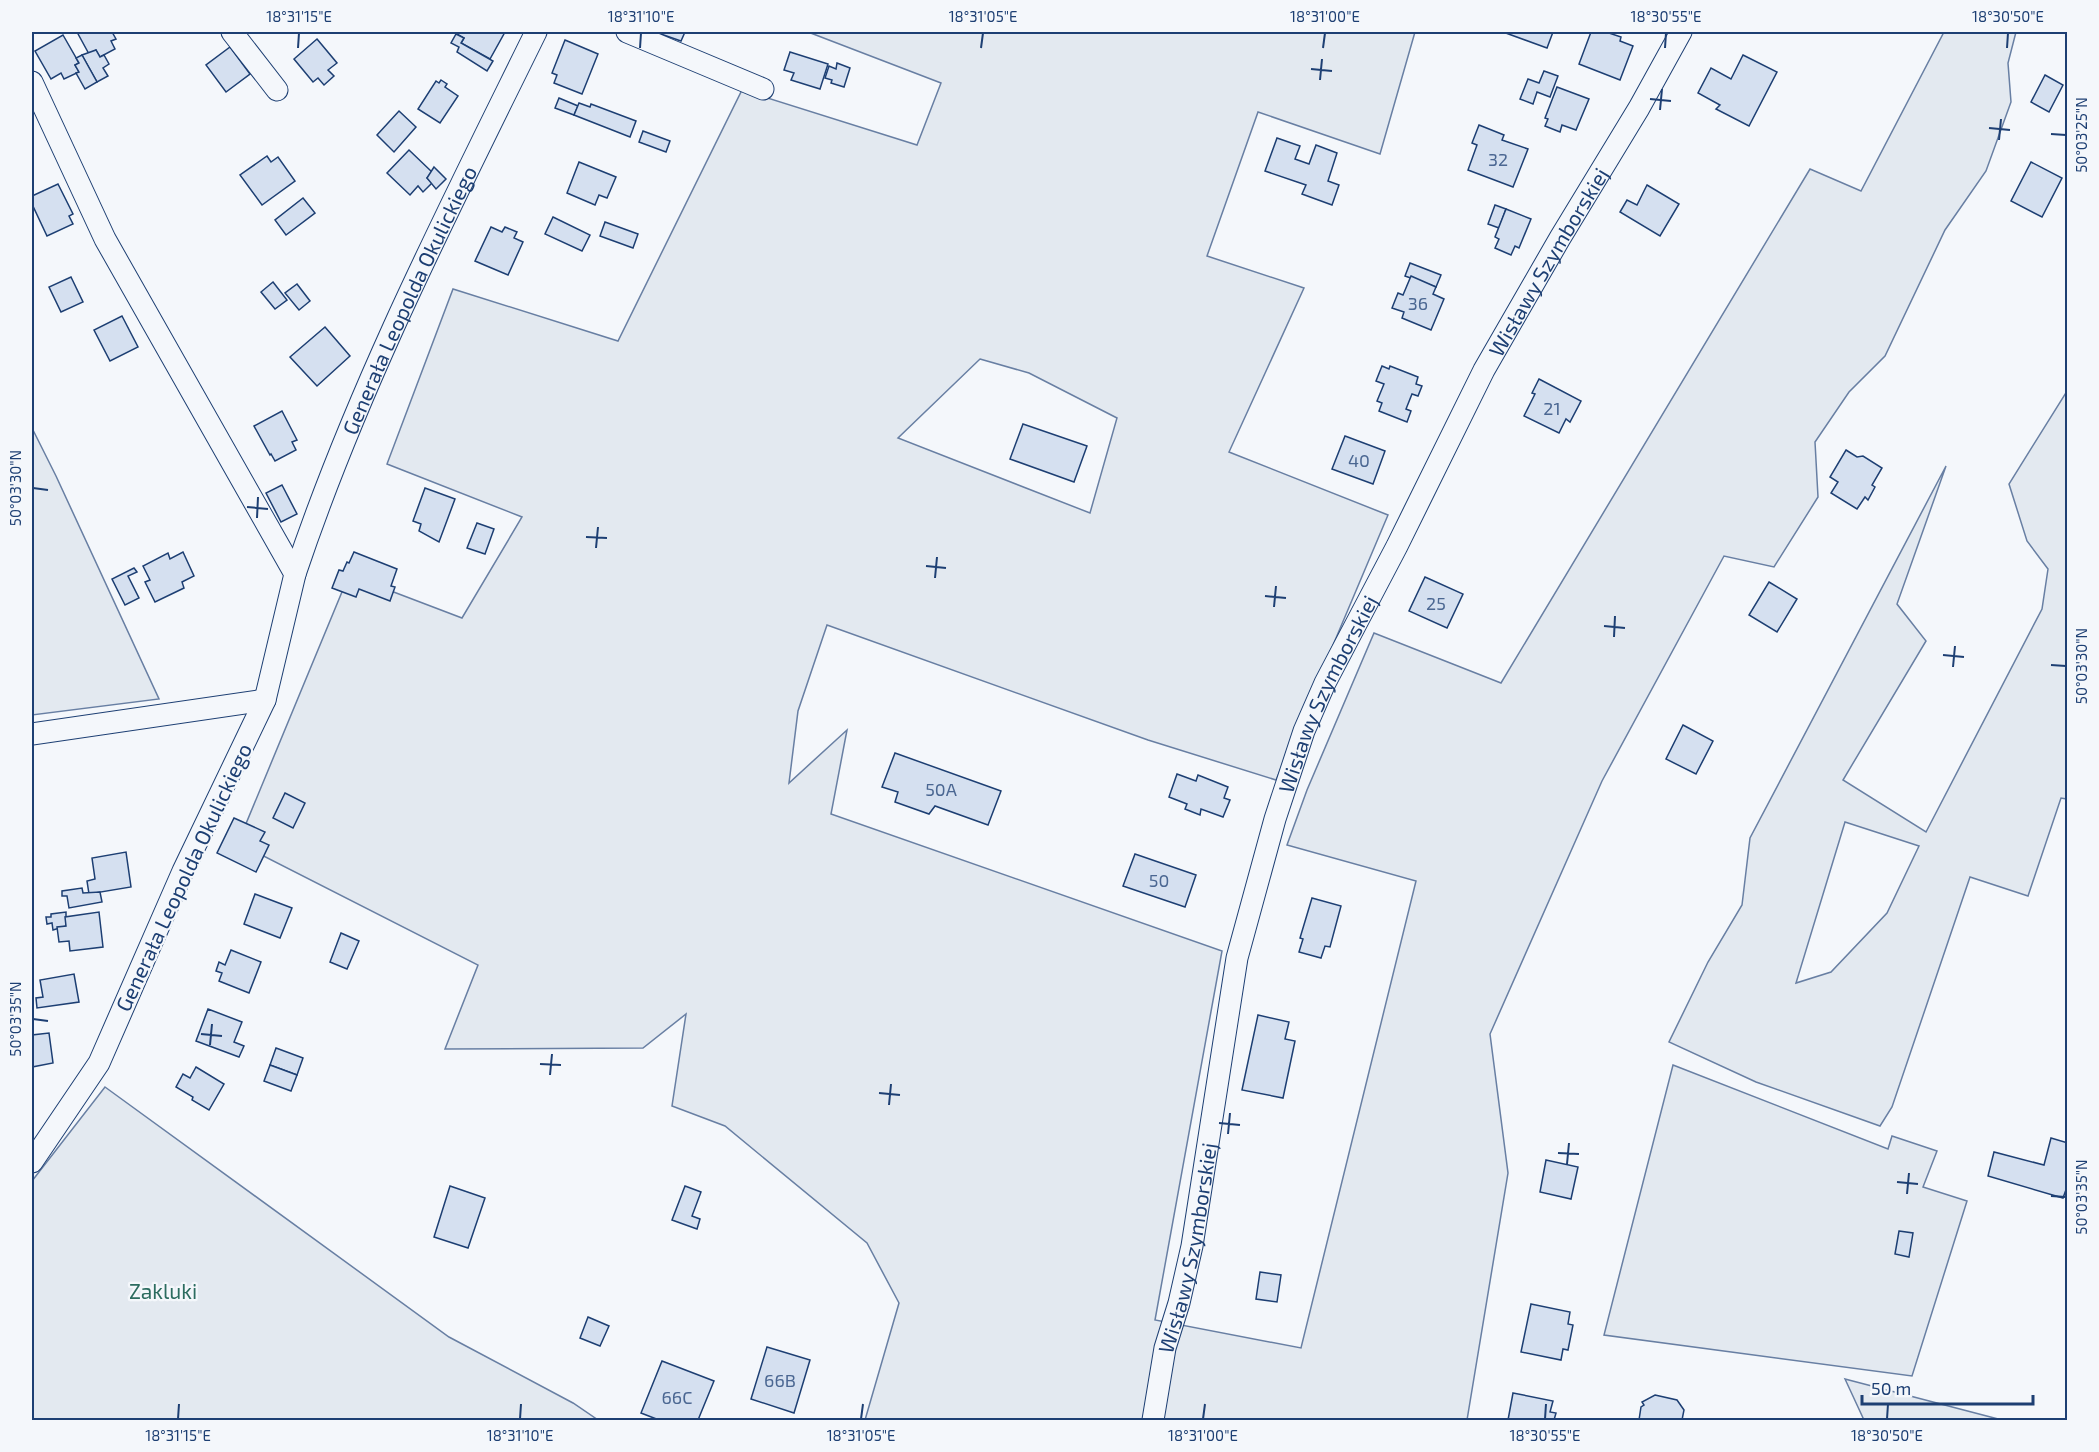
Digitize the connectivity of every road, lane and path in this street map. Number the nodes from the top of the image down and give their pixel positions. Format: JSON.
{"nodes":[{"id":1,"x":232,"y":32,"type":"edge"},
{"id":2,"x":536,"y":32,"type":"edge"},
{"id":3,"x":627,"y":32,"type":"edge"},
{"id":4,"x":1681,"y":32,"type":"edge"},
{"id":5,"x":32,"y":82,"type":"edge"},
{"id":6,"x":763,"y":88,"type":"dead end"},
{"id":7,"x":277,"y":90,"type":"dead end"},
{"id":8,"x":295,"y":574,"type":"junction"},
{"id":9,"x":265,"y":700,"type":"junction"},
{"id":10,"x":32,"y":734,"type":"edge"},
{"id":11,"x":32,"y":1162,"type":"edge"},
{"id":12,"x":1153,"y":1420,"type":"edge"}],
"edges":[{"from":1,"to":7,"type":"street"},
{"from":2,"to":8,"type":"street","name":"Generała Leopolda Okulickiego"},
{"from":3,"to":6,"type":"street"},
{"from":4,"to":12,"type":"street","name":"Wisławy Szymborskiej"},
{"from":5,"to":8,"type":"street"},
{"from":8,"to":9,"type":"street","name":"Generała Leopolda Okulickiego"},
{"from":9,"to":10,"type":"street"},
{"from":9,"to":11,"type":"street","name":"Generała Leopolda Okulickiego"}]}
